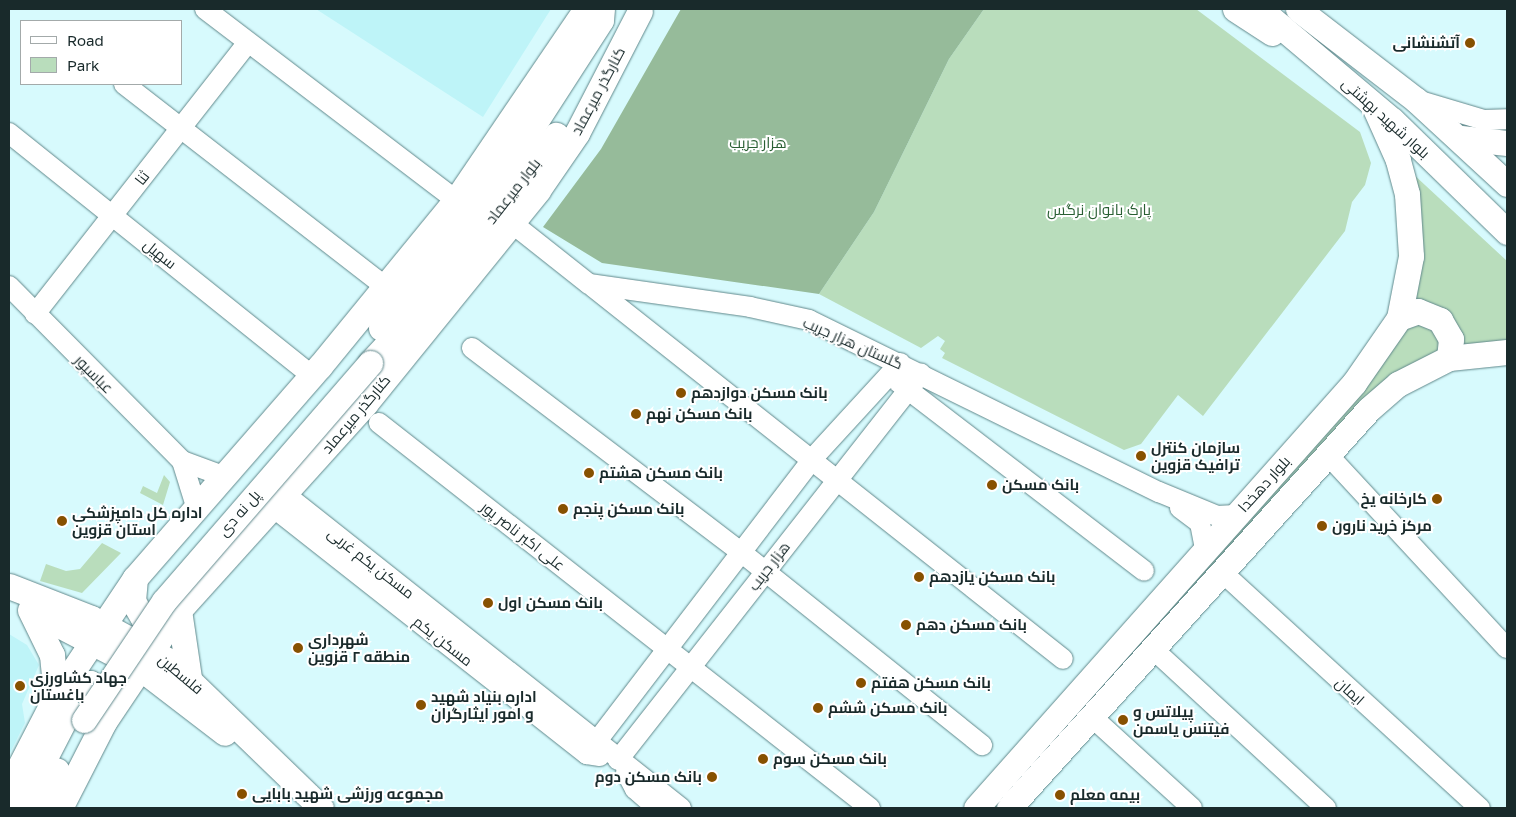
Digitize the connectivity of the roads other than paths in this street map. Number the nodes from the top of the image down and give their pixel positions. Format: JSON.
{"nodes":[{"id":1,"x":205,"y":9,"type":"edge"},
{"id":2,"x":586,"y":9,"type":"edge"},
{"id":3,"x":602,"y":9,"type":"edge"},
{"id":4,"x":1235,"y":9,"type":"edge"},
{"id":5,"x":1260,"y":9,"type":"edge"},
{"id":6,"x":641,"y":10,"type":"edge"},
{"id":7,"x":1307,"y":10,"type":"edge"},
{"id":8,"x":248,"y":42,"type":"junction"},
{"id":9,"x":1348,"y":83,"type":"junction"},
{"id":10,"x":125,"y":85,"type":"edge"},
{"id":11,"x":1416,"y":100,"type":"junction"},
{"id":12,"x":1374,"y":106,"type":"junction"},
{"id":13,"x":1507,"y":119,"type":"edge"},
{"id":14,"x":180,"y":129,"type":"junction"},
{"id":15,"x":9,"y":133,"type":"edge"},
{"id":16,"x":1461,"y":138,"type":"junction"},
{"id":17,"x":1507,"y":143,"type":"edge"},
{"id":18,"x":1507,"y":184,"type":"edge"},
{"id":19,"x":456,"y":200,"type":"junction"},
{"id":20,"x":112,"y":216,"type":"junction"},
{"id":21,"x":512,"y":223,"type":"junction"},
{"id":22,"x":1507,"y":232,"type":"edge"},
{"id":23,"x":589,"y":284,"type":"junction"},
{"id":24,"x":9,"y":286,"type":"edge"},
{"id":25,"x":386,"y":287,"type":"junction"},
{"id":26,"x":35,"y":314,"type":"junction"},
{"id":27,"x":1399,"y":318,"type":"junction"},
{"id":28,"x":472,"y":348,"type":"dead end"},
{"id":29,"x":1507,"y":352,"type":"edge"},
{"id":30,"x":1449,"y":358,"type":"junction"},
{"id":31,"x":362,"y":361,"type":"junction"},
{"id":32,"x":895,"y":369,"type":"junction"},
{"id":33,"x":921,"y":374,"type":"junction"},
{"id":34,"x":312,"y":376,"type":"junction"},
{"id":35,"x":908,"y":390,"type":"junction"},
{"id":36,"x":379,"y":423,"type":"dead end"},
{"id":37,"x":1328,"y":455,"type":"junction"},
{"id":38,"x":813,"y":458,"type":"junction"},
{"id":39,"x":182,"y":461,"type":"junction"},
{"id":40,"x":223,"y":476,"type":"junction"},
{"id":41,"x":837,"y":480,"type":"junction"},
{"id":42,"x":1159,"y":492,"type":"junction"},
{"id":43,"x":280,"y":501,"type":"junction"},
{"id":44,"x":196,"y":506,"type":"junction"},
{"id":45,"x":1236,"y":515,"type":"junction"},
{"id":46,"x":1205,"y":549,"type":"junction"},
{"id":47,"x":741,"y":552,"type":"junction"},
{"id":48,"x":1144,"y":570,"type":"dead end"},
{"id":49,"x":1222,"y":572,"type":"junction"},
{"id":50,"x":764,"y":574,"type":"junction"},
{"id":51,"x":136,"y":578,"type":"junction"},
{"id":52,"x":9,"y":586,"type":"edge"},
{"id":53,"x":19,"y":606,"type":"edge"},
{"id":54,"x":62,"y":608,"type":"junction"},
{"id":55,"x":179,"y":610,"type":"junction"},
{"id":56,"x":97,"y":633,"type":"junction"},
{"id":57,"x":667,"y":648,"type":"junction"},
{"id":58,"x":1507,"y":648,"type":"edge"},
{"id":59,"x":1153,"y":649,"type":"junction"},
{"id":60,"x":144,"y":658,"type":"junction"},
{"id":61,"x":1062,"y":659,"type":"dead end"},
{"id":62,"x":689,"y":668,"type":"junction"},
{"id":63,"x":189,"y":678,"type":"junction"},
{"id":64,"x":78,"y":712,"type":"junction"},
{"id":65,"x":1092,"y":717,"type":"junction"},
{"id":66,"x":982,"y":745,"type":"dead end"},
{"id":67,"x":592,"y":747,"type":"junction"},
{"id":68,"x":618,"y":760,"type":"junction"},
{"id":69,"x":9,"y":787,"type":"edge"},
{"id":70,"x":1020,"y":804,"type":"edge"},
{"id":71,"x":19,"y":808,"type":"edge"},
{"id":72,"x":38,"y":808,"type":"edge"},
{"id":73,"x":60,"y":808,"type":"edge"},
{"id":74,"x":303,"y":808,"type":"edge"},
{"id":75,"x":321,"y":808,"type":"edge"},
{"id":76,"x":657,"y":808,"type":"edge"},
{"id":77,"x":681,"y":808,"type":"edge"},
{"id":78,"x":870,"y":808,"type":"edge"},
{"id":79,"x":976,"y":808,"type":"edge"},
{"id":80,"x":1192,"y":808,"type":"edge"},
{"id":81,"x":1326,"y":808,"type":"edge"},
{"id":82,"x":1480,"y":808,"type":"edge"}],
"edges":[{"from":1,"to":8,"type":"street"},
{"from":2,"to":19,"type":"main road","name":"کنارگذر میرعماد"},
{"from":3,"to":31,"type":"main road","name":"بلوار میرعماد"},
{"from":4,"to":9,"type":"main road"},
{"from":5,"to":9,"type":"main road","name":"بلوار شهید بهشتی"},
{"from":6,"to":21,"type":"main road","name":"کنارگذر میرعماد"},
{"from":6,"to":31,"type":"main road","name":"بلوار میرعماد"},
{"from":7,"to":11,"type":"main road","name":"بلوار شهید بهشتی"},
{"from":8,"to":14,"type":"street","name":"ثنا"},
{"from":8,"to":19,"type":"street"},
{"from":9,"to":12,"type":"main road","name":"بلوار شهید بهشتی"},
{"from":10,"to":14,"type":"street"},
{"from":11,"to":13,"type":"street"},
{"from":11,"to":16,"type":"main road","name":"بلوار شهید بهشتی"},
{"from":12,"to":22,"type":"main road","name":"بلوار شهید بهشتی"},
{"from":12,"to":27,"type":"main road","name":"بلوار دهخدا"},
{"from":14,"to":20,"type":"street","name":"ثنا"},
{"from":14,"to":25,"type":"street"},
{"from":15,"to":20,"type":"street","name":"سهیل"},
{"from":16,"to":17,"type":"main road"},
{"from":16,"to":18,"type":"main road","name":"بلوار شهید بهشتی"},
{"from":19,"to":25,"type":"main road","name":"کنارگذر میرعماد"},
{"from":20,"to":26,"type":"street","name":"ثنا"},
{"from":20,"to":34,"type":"street","name":"سهیل"},
{"from":21,"to":23,"type":"street"},
{"from":21,"to":43,"type":"main road","name":"کنارگذر میرعماد"},
{"from":23,"to":32,"type":"street","name":"گلستان هزار جریب"},
{"from":23,"to":38,"type":"street"},
{"from":24,"to":26,"type":"street","name":"عباسپور"},
{"from":25,"to":34,"type":"main road","name":"کنارگذر میرعماد"},
{"from":26,"to":39,"type":"street","name":"عباسپور"},
{"from":27,"to":30,"type":"main road"},
{"from":27,"to":45,"type":"main road","name":"بلوار دهخدا"},
{"from":28,"to":47,"type":"street"},
{"from":29,"to":30,"type":"main road","name":"بلوار دهخدا"},
{"from":30,"to":37,"type":"main road","name":"بلوار دهخدا"},
{"from":31,"to":64,"type":"main road","name":"پل نه دی","bridge":true},
{"from":32,"to":33,"type":"street","name":"گلستان هزار جریب"},
{"from":32,"to":35,"type":"street"},
{"from":32,"to":38,"type":"street","name":"هزار جریب"},
{"from":33,"to":35,"type":"street","name":"هزار جریب"},
{"from":33,"to":42,"type":"street","name":"گلستان هزار جریب"},
{"from":34,"to":40,"type":"main road","name":"کنارگذر میرعماد"},
{"from":35,"to":41,"type":"street","name":"هزار جریب"},
{"from":35,"to":48,"type":"street"},
{"from":36,"to":57,"type":"street","name":"علی اکبر ناصر پور"},
{"from":37,"to":49,"type":"main road","name":"بلوار دهخدا"},
{"from":37,"to":58,"type":"street"},
{"from":38,"to":41,"type":"street"},
{"from":38,"to":47,"type":"street","name":"هزار جریب"},
{"from":39,"to":40,"type":"street"},
{"from":39,"to":44,"type":"street"},
{"from":40,"to":44,"type":"main road","name":"کنارگذر میرعماد"},
{"from":41,"to":50,"type":"street","name":"هزار جریب"},
{"from":41,"to":61,"type":"street"},
{"from":42,"to":45,"type":"street"},
{"from":42,"to":46,"type":"street"},
{"from":43,"to":55,"type":"main road","name":"کنارگذر میرعماد"},
{"from":43,"to":67,"type":"street","name":"مسکن یکم غربی"},
{"from":44,"to":51,"type":"main road","name":"کنارگذر میرعماد"},
{"from":45,"to":46,"type":"main road","name":"بلوار دهخدا"},
{"from":46,"to":79,"type":"main road","name":"بلوار دهخدا"},
{"from":47,"to":50,"type":"street"},
{"from":47,"to":57,"type":"street","name":"هزار جریب"},
{"from":49,"to":59,"type":"main road","name":"بلوار دهخدا"},
{"from":49,"to":82,"type":"street","name":"ایمان"},
{"from":50,"to":62,"type":"street","name":"هزار جریب"},
{"from":50,"to":66,"type":"street"},
{"from":51,"to":54,"type":"main road"},
{"from":51,"to":55,"type":"main road"},
{"from":51,"to":56,"type":"main road","name":"کنارگذر میرعماد"},
{"from":52,"to":54,"type":"main road","name":"فلسطین"},
{"from":53,"to":56,"type":"main road","name":"فلسطین"},
{"from":53,"to":64,"type":"main road"},
{"from":54,"to":56,"type":"main road","name":"فلسطین"},
{"from":55,"to":60,"type":"main road","name":"کنارگذر میرعماد"},
{"from":55,"to":63,"type":"main road"},
{"from":56,"to":60,"type":"main road","name":"فلسطین"},
{"from":56,"to":64,"type":"main road","name":"کنارگذر میرعماد"},
{"from":57,"to":62,"type":"street","name":"علی اکبر ناصر پور"},
{"from":57,"to":67,"type":"street","name":"هزار جریب"},
{"from":59,"to":65,"type":"main road","name":"بلوار دهخدا"},
{"from":59,"to":81,"type":"street"},
{"from":60,"to":63,"type":"main road","name":"فلسطین"},
{"from":60,"to":64,"type":"main road","name":"کنارگذر میرعماد"},
{"from":60,"to":74,"type":"main road","name":"فلسطین"},
{"from":62,"to":68,"type":"street","name":"هزار جریب"},
{"from":62,"to":78,"type":"street","name":"علی اکبر ناصر پور"},
{"from":63,"to":75,"type":"main road","name":"فلسطین"},
{"from":64,"to":69,"type":"main road","name":"کنارگذر میرعماد"},
{"from":64,"to":71,"type":"main road"},
{"from":64,"to":72,"type":"main road"},
{"from":64,"to":73,"type":"main road","name":"کنارگذر میرعماد"},
{"from":65,"to":70,"type":"main road","name":"بلوار دهخدا"},
{"from":65,"to":80,"type":"street"},
{"from":67,"to":68,"type":"street"},
{"from":68,"to":76,"type":"street"},
{"from":68,"to":77,"type":"street"}]}
